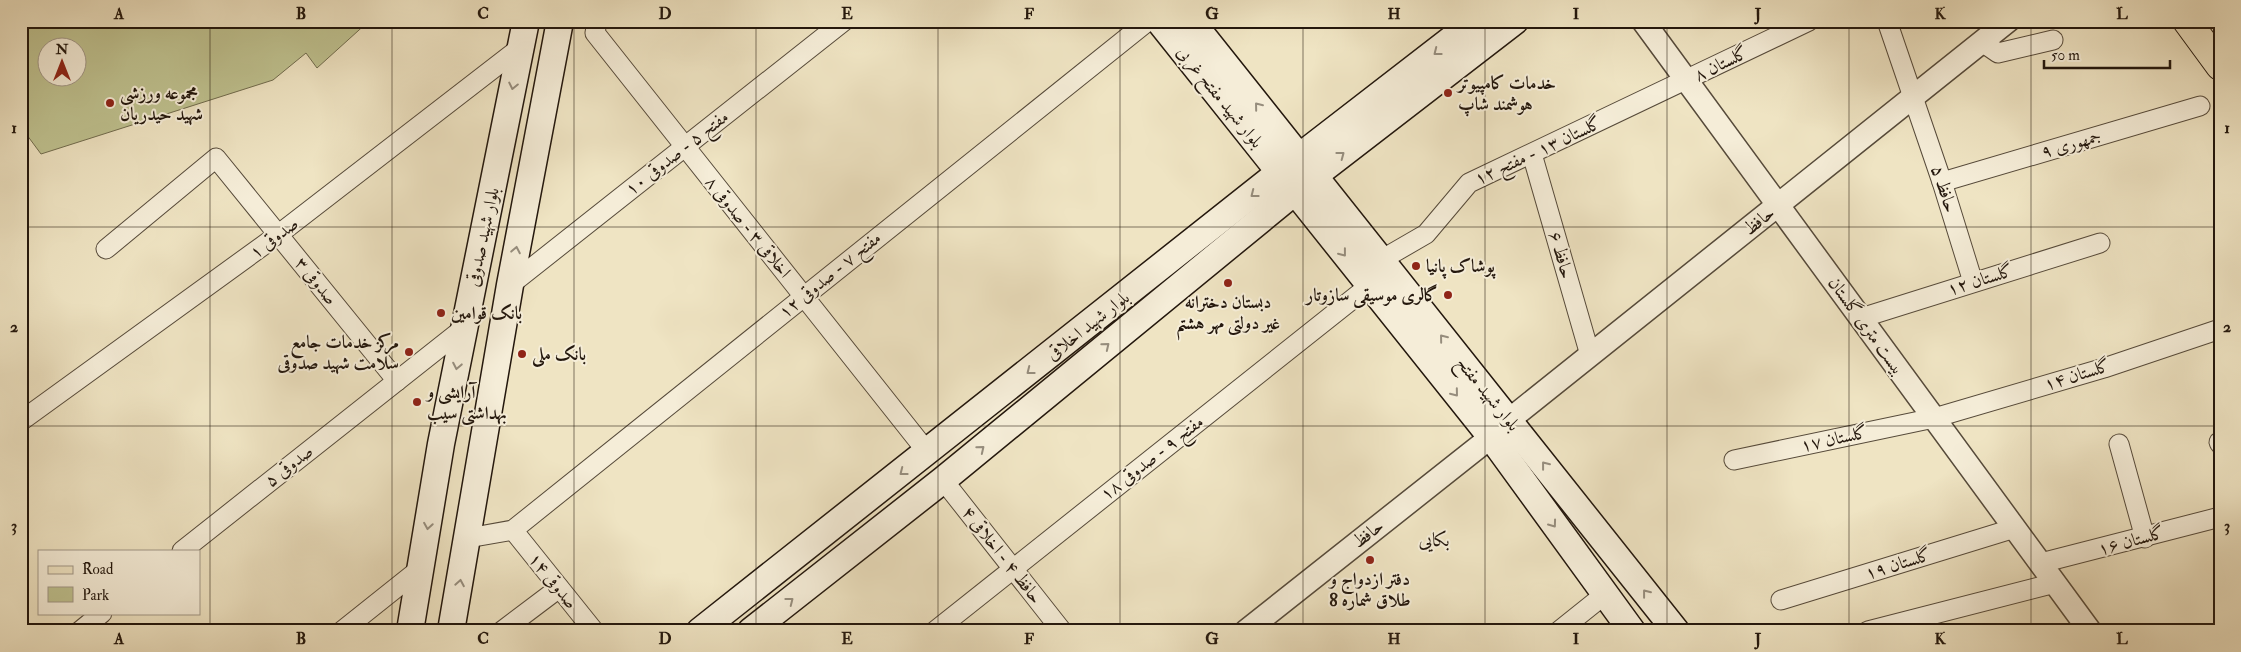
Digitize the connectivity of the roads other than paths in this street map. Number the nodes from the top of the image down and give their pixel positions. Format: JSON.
{"nodes":[{"id":1,"x":526,"y":21,"type":"edge"},
{"id":2,"x":560,"y":21,"type":"edge"},
{"id":3,"x":596,"y":21,"type":"edge"},
{"id":4,"x":844,"y":21,"type":"edge"},
{"id":5,"x":1148,"y":21,"type":"edge"},
{"id":6,"x":1159,"y":21,"type":"edge"},
{"id":7,"x":1191,"y":21,"type":"edge"},
{"id":8,"x":1475,"y":21,"type":"edge"},
{"id":9,"x":1515,"y":21,"type":"edge"},
{"id":10,"x":1643,"y":21,"type":"edge"},
{"id":11,"x":1809,"y":21,"type":"edge"},
{"id":12,"x":1887,"y":21,"type":"edge"},
{"id":13,"x":2008,"y":21,"type":"edge"},
{"id":14,"x":2187,"y":21,"type":"edge"},
{"id":15,"x":2053,"y":40,"type":"dead end"},
{"id":16,"x":1982,"y":42,"type":"junction"},
{"id":17,"x":521,"y":47,"type":"junction"},
{"id":18,"x":2220,"y":66,"type":"edge"},
{"id":19,"x":1686,"y":80,"type":"junction"},
{"id":20,"x":1914,"y":97,"type":"junction"},
{"id":21,"x":2200,"y":106,"type":"dead end"},
{"id":22,"x":1267,"y":137,"type":"junction"},
{"id":23,"x":684,"y":148,"type":"junction"},
{"id":24,"x":1532,"y":154,"type":"junction"},
{"id":25,"x":1297,"y":174,"type":"junction"},
{"id":26,"x":1942,"y":182,"type":"junction"},
{"id":27,"x":1778,"y":205,"type":"junction"},
{"id":28,"x":1327,"y":212,"type":"junction"},
{"id":29,"x":279,"y":234,"type":"junction"},
{"id":30,"x":2100,"y":243,"type":"dead end"},
{"id":31,"x":106,"y":249,"type":"dead end"},
{"id":32,"x":1381,"y":260,"type":"junction"},
{"id":33,"x":1973,"y":282,"type":"junction"},
{"id":34,"x":510,"y":286,"type":"junction"},
{"id":35,"x":1369,"y":286,"type":"junction"},
{"id":36,"x":803,"y":296,"type":"junction"},
{"id":37,"x":1861,"y":318,"type":"junction"},
{"id":38,"x":464,"y":328,"type":"junction"},
{"id":39,"x":2220,"y":329,"type":"edge"},
{"id":40,"x":1590,"y":355,"type":"junction"},
{"id":41,"x":397,"y":381,"type":"junction"},
{"id":42,"x":1934,"y":418,"type":"junction"},
{"id":43,"x":1509,"y":420,"type":"junction"},
{"id":44,"x":21,"y":421,"type":"edge"},
{"id":45,"x":1490,"y":437,"type":"junction"},
{"id":46,"x":2119,"y":444,"type":"dead end"},
{"id":47,"x":928,"y":453,"type":"junction"},
{"id":48,"x":1734,"y":460,"type":"dead end"},
{"id":49,"x":943,"y":480,"type":"junction"},
{"id":50,"x":2220,"y":516,"type":"edge"},
{"id":51,"x":2015,"y":528,"type":"junction"},
{"id":52,"x":513,"y":530,"type":"junction"},
{"id":53,"x":468,"y":538,"type":"junction"},
{"id":54,"x":2145,"y":538,"type":"junction"},
{"id":55,"x":183,"y":550,"type":"edge"},
{"id":56,"x":2041,"y":564,"type":"junction"},
{"id":57,"x":421,"y":568,"type":"junction"},
{"id":58,"x":1013,"y":569,"type":"junction"},
{"id":59,"x":2055,"y":583,"type":"junction"},
{"id":60,"x":559,"y":588,"type":"junction"},
{"id":61,"x":1604,"y":595,"type":"junction"},
{"id":62,"x":1781,"y":600,"type":"dead end"},
{"id":63,"x":101,"y":614,"type":"edge"},
{"id":64,"x":80,"y":631,"type":"edge"},
{"id":65,"x":342,"y":631,"type":"edge"},
{"id":66,"x":410,"y":631,"type":"edge"},
{"id":67,"x":451,"y":631,"type":"edge"},
{"id":68,"x":502,"y":631,"type":"edge"},
{"id":69,"x":594,"y":631,"type":"edge"},
{"id":70,"x":700,"y":631,"type":"edge"},
{"id":71,"x":751,"y":631,"type":"edge"},
{"id":72,"x":935,"y":631,"type":"edge"},
{"id":73,"x":1062,"y":631,"type":"edge"},
{"id":74,"x":1246,"y":631,"type":"edge"},
{"id":75,"x":1559,"y":631,"type":"edge"},
{"id":76,"x":1632,"y":631,"type":"edge"},
{"id":77,"x":1676,"y":631,"type":"edge"},
{"id":78,"x":1868,"y":631,"type":"edge"},
{"id":79,"x":2090,"y":631,"type":"edge"}],
"edges":[{"from":1,"to":17,"type":"main road","name":"بلوار شهید صدوقی"},
{"from":34,"to":2,"type":"main road","name":"بلوار شهید صدوقی","one_way":true},
{"from":3,"to":23,"type":"street","name":"اخلاقی ۳ - صدوقی ۸"},
{"from":4,"to":23,"type":"street","name":"مفتح ۵ - صدوقی ۱۰"},
{"from":5,"to":36,"type":"street","name":"مفتح ۷ - صدوقی ۱۲"},
{"from":6,"to":22,"type":"main road","name":"بلوار شهید مفتح غربی"},
{"from":22,"to":7,"type":"main road","name":"بلوار شهید مفتح غربی","one_way":true},
{"from":8,"to":25,"type":"main road","name":"بلوار شهید اخلاقی","one_way":true},
{"from":25,"to":9,"type":"main road","name":"بلوار شهید اخلاقی","one_way":true},
{"from":10,"to":19,"type":"street","name":"بیست متری گلستان"},
{"from":11,"to":19,"type":"street","name":"گلستان ۸"},
{"from":12,"to":20,"type":"street","name":"حافظ ۵"},
{"from":13,"to":16,"type":"street","name":"حافظ"},
{"from":14,"to":18,"type":"main road"},
{"from":15,"to":16,"type":"street"},
{"from":16,"to":20,"type":"street","name":"حافظ"},
{"from":17,"to":29,"type":"street","name":"صدوقی ۱"},
{"from":17,"to":38,"type":"main road","name":"بلوار شهید صدوقی","one_way":true},
{"from":19,"to":24,"type":"street","name":"گلستان ۱۳ - مفتح ۱۲"},
{"from":19,"to":27,"type":"street","name":"بیست متری گلستان"},
{"from":20,"to":26,"type":"street","name":"حافظ ۵"},
{"from":20,"to":27,"type":"street","name":"حافظ"},
{"from":21,"to":26,"type":"street","name":"جمهوری ۹"},
{"from":22,"to":25,"type":"main road","name":"بلوار شهید مفتح غربی"},
{"from":23,"to":34,"type":"street","name":"مفتح ۵ - صدوقی ۱۰"},
{"from":23,"to":36,"type":"street","name":"اخلاقی ۳ - صدوقی ۸"},
{"from":24,"to":32,"type":"street","name":"گلستان ۱۳ - مفتح ۱۲"},
{"from":24,"to":40,"type":"street","name":"حافظ ۶"},
{"from":25,"to":28,"type":"main road","name":"بلوار شهید مفتح"},
{"from":25,"to":47,"type":"main road","name":"بلوار شهید اخلاقی","one_way":true},
{"from":49,"to":25,"type":"main road","name":"بلوار شهید اخلاقی","one_way":true},
{"from":26,"to":33,"type":"street","name":"حافظ ۵"},
{"from":27,"to":37,"type":"street","name":"بیست متری گلستان"},
{"from":27,"to":40,"type":"street","name":"حافظ"},
{"from":28,"to":32,"type":"main road","name":"بلوار شهید مفتح"},
{"from":28,"to":35,"type":"main road","name":"بلوار شهید مفتح","one_way":true},
{"from":29,"to":31,"type":"street","name":"صدوقی ۳"},
{"from":29,"to":41,"type":"street","name":"صدوقی ۳"},
{"from":29,"to":44,"type":"street","name":"صدوقی ۱"},
{"from":30,"to":33,"type":"street","name":"گلستان ۱۲"},
{"from":43,"to":32,"type":"main road","name":"بلوار شهید مفتح","one_way":true},
{"from":33,"to":37,"type":"street","name":"گلستان ۱۲"},
{"from":34,"to":53,"type":"main road","name":"بلوار شهید صدوقی"},
{"from":35,"to":45,"type":"main road","name":"بلوار شهید مفتح","one_way":true},
{"from":35,"to":58,"type":"street","name":"مفتح ۹ - صدوقی ۱۸"},
{"from":36,"to":47,"type":"street","name":"اخلاقی ۳ - صدوقی ۸"},
{"from":36,"to":52,"type":"street","name":"مفتح ۷ - صدوقی ۱۲"},
{"from":37,"to":42,"type":"street","name":"بیست متری گلستان"},
{"from":38,"to":41,"type":"street","name":"صدوقی ۵"},
{"from":38,"to":57,"type":"main road","name":"بلوار شهید صدوقی","one_way":true},
{"from":39,"to":42,"type":"street","name":"گلستان ۱۴"},
{"from":40,"to":43,"type":"street","name":"حافظ"},
{"from":41,"to":55,"type":"street","name":"صدوقی ۵"},
{"from":42,"to":48,"type":"street","name":"گلستان ۱۷"},
{"from":42,"to":51,"type":"street","name":"بیست متری گلستان"},
{"from":77,"to":43,"type":"main road","name":"بلوار شهید مفتح","one_way":true},
{"from":45,"to":61,"type":"main road","name":"بلوار شهید مفتح","one_way":true},
{"from":45,"to":74,"type":"street","name":"حافظ"},
{"from":46,"to":54,"type":"street"},
{"from":47,"to":70,"type":"main road","name":"بلوار شهید اخلاقی","one_way":true},
{"from":49,"to":58,"type":"street","name":"حافظ ۴ - اخلاقی ۴"},
{"from":71,"to":49,"type":"main road","name":"بلوار شهید اخلاقی","one_way":true},
{"from":50,"to":54,"type":"street","name":"گلستان ۱۶"},
{"from":51,"to":56,"type":"street","name":"بیست متری گلستان"},
{"from":51,"to":62,"type":"street","name":"گلستان ۱۹"},
{"from":52,"to":53,"type":"street"},
{"from":52,"to":60,"type":"street","name":"صدوقی ۱۴"},
{"from":67,"to":53,"type":"main road","name":"بلوار شهید صدوقی","one_way":true},
{"from":54,"to":56,"type":"street","name":"گلستان ۱۶"},
{"from":56,"to":59,"type":"street","name":"بیست متری گلستان"},
{"from":57,"to":65,"type":"street"},
{"from":57,"to":66,"type":"main road","name":"بلوار شهید صدوقی"},
{"from":58,"to":72,"type":"street","name":"مفتح ۹ - صدوقی ۱۸"},
{"from":58,"to":73,"type":"street","name":"حافظ ۴ - اخلاقی ۴"},
{"from":59,"to":78,"type":"street"},
{"from":59,"to":79,"type":"street","name":"بیست متری گلستان"},
{"from":60,"to":68,"type":"street"},
{"from":60,"to":69,"type":"street","name":"صدوقی ۱۴"},
{"from":61,"to":75,"type":"street"},
{"from":61,"to":76,"type":"main road","name":"بلوار شهید مفتح"},
{"from":63,"to":64,"type":"street"}]}
